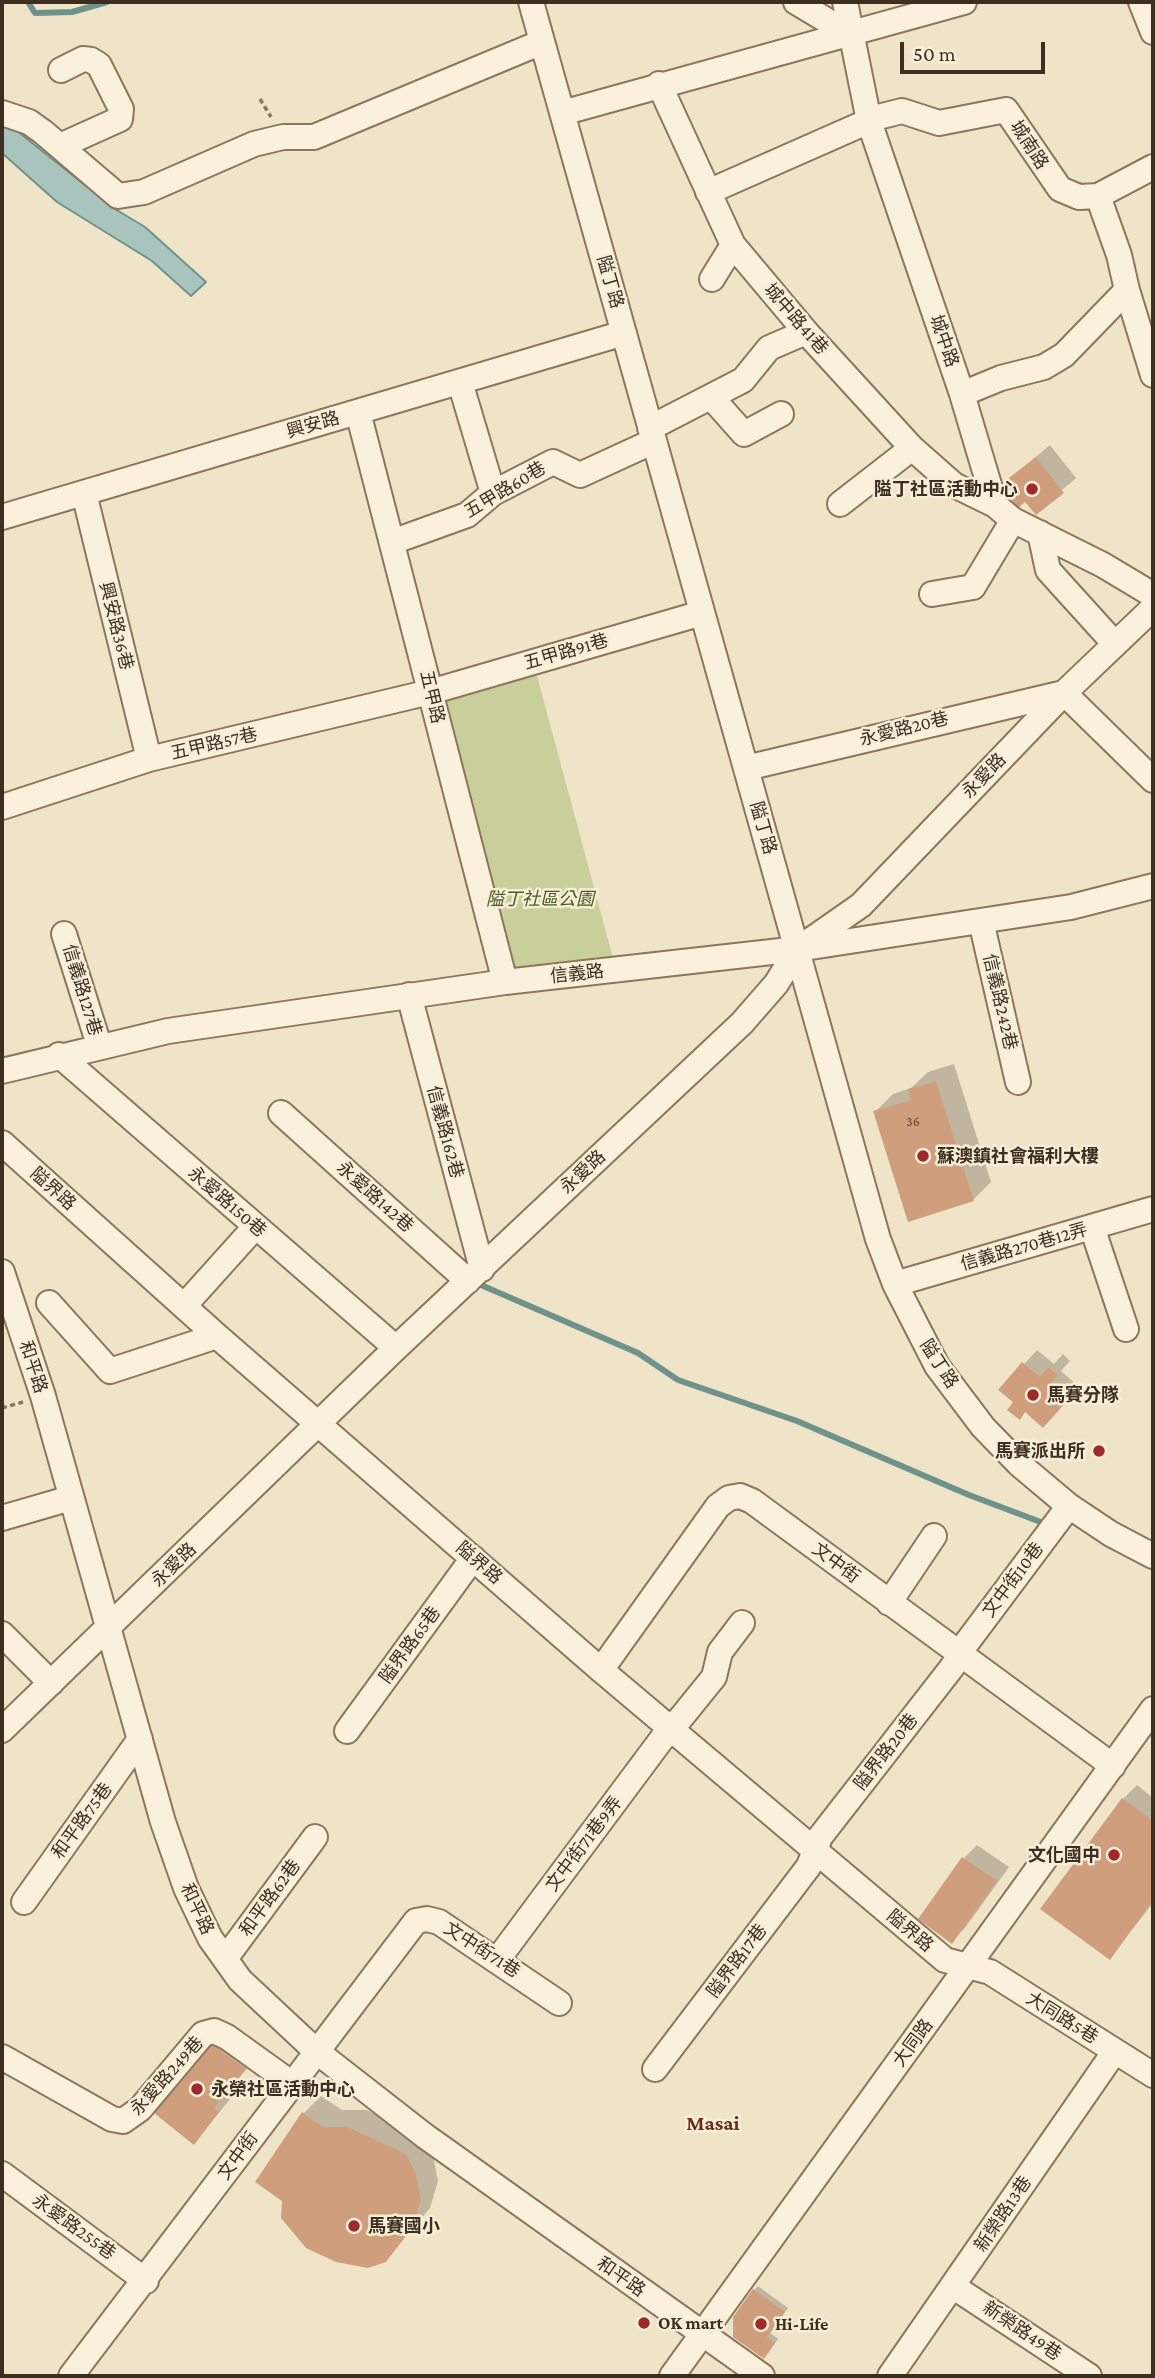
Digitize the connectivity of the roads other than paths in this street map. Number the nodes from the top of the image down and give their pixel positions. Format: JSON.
{"nodes":[{"id":1,"x":531,"y":2,"type":"edge"},
{"id":2,"x":796,"y":2,"type":"edge"},
{"id":3,"x":845,"y":2,"type":"edge"},
{"id":4,"x":964,"y":2,"type":"edge"},
{"id":5,"x":1141,"y":2,"type":"edge"},
{"id":6,"x":1153,"y":32,"type":"edge"},
{"id":7,"x":851,"y":35,"type":"junction"},
{"id":8,"x":542,"y":42,"type":"junction"},
{"id":9,"x":61,"y":70,"type":"dead end"},
{"id":10,"x":659,"y":84,"type":"junction"},
{"id":11,"x":2,"y":113,"type":"edge"},
{"id":12,"x":562,"y":113,"type":"junction"},
{"id":13,"x":869,"y":121,"type":"junction"},
{"id":14,"x":60,"y":146,"type":"junction"},
{"id":15,"x":1153,"y":167,"type":"edge"},
{"id":16,"x":708,"y":192,"type":"junction"},
{"id":17,"x":1098,"y":196,"type":"junction"},
{"id":18,"x":733,"y":245,"type":"junction"},
{"id":19,"x":712,"y":279,"type":"dead end"},
{"id":20,"x":1127,"y":290,"type":"junction"},
{"id":21,"x":806,"y":332,"type":"junction"},
{"id":22,"x":624,"y":333,"type":"junction"},
{"id":23,"x":1153,"y":375,"type":"edge"},
{"id":24,"x":460,"y":382,"type":"junction"},
{"id":25,"x":962,"y":394,"type":"junction"},
{"id":26,"x":712,"y":398,"type":"junction"},
{"id":27,"x":358,"y":412,"type":"junction"},
{"id":28,"x":781,"y":414,"type":"dead end"},
{"id":29,"x":652,"y":435,"type":"junction"},
{"id":30,"x":912,"y":448,"type":"junction"},
{"id":31,"x":84,"y":493,"type":"junction"},
{"id":32,"x":493,"y":493,"type":"junction"},
{"id":33,"x":840,"y":504,"type":"dead end"},
{"id":34,"x":1004,"y":512,"type":"junction"},
{"id":35,"x":2,"y":517,"type":"edge"},
{"id":36,"x":1040,"y":533,"type":"junction"},
{"id":37,"x":392,"y":542,"type":"junction"},
{"id":38,"x":932,"y":594,"type":"dead end"},
{"id":39,"x":1153,"y":595,"type":"edge"},
{"id":40,"x":1153,"y":608,"type":"edge"},
{"id":41,"x":702,"y":613,"type":"junction"},
{"id":42,"x":1115,"y":644,"type":"junction"},
{"id":43,"x":430,"y":692,"type":"junction"},
{"id":44,"x":1063,"y":693,"type":"junction"},
{"id":45,"x":149,"y":759,"type":"junction"},
{"id":46,"x":746,"y":768,"type":"junction"},
{"id":47,"x":1153,"y":780,"type":"edge"},
{"id":48,"x":2,"y":807,"type":"edge"},
{"id":49,"x":1153,"y":886,"type":"edge"},
{"id":50,"x":982,"y":921,"type":"junction"},
{"id":51,"x":64,"y":934,"type":"dead end"},
{"id":52,"x":798,"y":949,"type":"junction"},
{"id":53,"x":505,"y":982,"type":"junction"},
{"id":54,"x":409,"y":995,"type":"junction"},
{"id":55,"x":99,"y":1045,"type":"junction"},
{"id":56,"x":59,"y":1055,"type":"junction"},
{"id":57,"x":2,"y":1071,"type":"edge"},
{"id":58,"x":1018,"y":1082,"type":"dead end"},
{"id":59,"x":282,"y":1113,"type":"dead end"},
{"id":60,"x":2,"y":1143,"type":"edge"},
{"id":61,"x":1153,"y":1209,"type":"edge"},
{"id":62,"x":255,"y":1227,"type":"junction"},
{"id":63,"x":1092,"y":1227,"type":"junction"},
{"id":64,"x":2,"y":1272,"type":"edge"},
{"id":65,"x":475,"y":1275,"type":"junction"},
{"id":66,"x":895,"y":1284,"type":"junction"},
{"id":67,"x":49,"y":1303,"type":"dead end"},
{"id":68,"x":184,"y":1306,"type":"junction"},
{"id":69,"x":1126,"y":1329,"type":"dead end"},
{"id":70,"x":217,"y":1336,"type":"junction"},
{"id":71,"x":396,"y":1348,"type":"junction"},
{"id":72,"x":319,"y":1424,"type":"junction"},
{"id":73,"x":71,"y":1498,"type":"junction"},
{"id":74,"x":1069,"y":1506,"type":"junction"},
{"id":75,"x":2,"y":1518,"type":"edge"},
{"id":76,"x":934,"y":1536,"type":"dead end"},
{"id":77,"x":1153,"y":1556,"type":"edge"},
{"id":78,"x":473,"y":1558,"type":"junction"},
{"id":79,"x":889,"y":1602,"type":"junction"},
{"id":80,"x":742,"y":1623,"type":"dead end"},
{"id":81,"x":109,"y":1628,"type":"junction"},
{"id":82,"x":2,"y":1634,"type":"edge"},
{"id":83,"x":960,"y":1655,"type":"junction"},
{"id":84,"x":601,"y":1670,"type":"junction"},
{"id":85,"x":51,"y":1683,"type":"junction"},
{"id":86,"x":1153,"y":1709,"type":"edge"},
{"id":87,"x":670,"y":1728,"type":"junction"},
{"id":88,"x":2,"y":1730,"type":"edge"},
{"id":89,"x":348,"y":1731,"type":"dead end"},
{"id":90,"x":140,"y":1740,"type":"junction"},
{"id":91,"x":1113,"y":1766,"type":"junction"},
{"id":92,"x":315,"y":1837,"type":"dead end"},
{"id":93,"x":814,"y":1851,"type":"junction"},
{"id":94,"x":24,"y":1902,"type":"dead end"},
{"id":95,"x":403,"y":1934,"type":"joint"},
{"id":96,"x":225,"y":1959,"type":"junction"},
{"id":97,"x":498,"y":1959,"type":"junction"},
{"id":98,"x":968,"y":1967,"type":"junction"},
{"id":99,"x":559,"y":2003,"type":"dead end"},
{"id":100,"x":1115,"y":2051,"type":"junction"},
{"id":101,"x":316,"y":2052,"type":"junction"},
{"id":102,"x":2,"y":2057,"type":"edge"},
{"id":103,"x":655,"y":2069,"type":"dead end"},
{"id":104,"x":1153,"y":2076,"type":"edge"},
{"id":105,"x":291,"y":2083,"type":"junction"},
{"id":106,"x":2,"y":2174,"type":"edge"},
{"id":107,"x":146,"y":2281,"type":"junction"},
{"id":108,"x":954,"y":2287,"type":"junction"},
{"id":109,"x":704,"y":2334,"type":"junction"},
{"id":110,"x":71,"y":2376,"type":"edge"},
{"id":111,"x":672,"y":2376,"type":"edge"},
{"id":112,"x":762,"y":2376,"type":"edge"},
{"id":113,"x":890,"y":2376,"type":"edge"},
{"id":114,"x":1089,"y":2376,"type":"edge"}],
"edges":[{"from":1,"to":8,"type":"street","name":"隘丁路"},
{"from":2,"to":7,"type":"street"},
{"from":3,"to":7,"type":"street","name":"城中路"},
{"from":4,"to":7,"type":"street"},
{"from":5,"to":6,"type":"street"},
{"from":7,"to":10,"type":"street"},
{"from":7,"to":13,"type":"street","name":"城中路"},
{"from":8,"to":12,"type":"street","name":"隘丁路"},
{"from":8,"to":14,"type":"street"},
{"from":9,"to":14,"type":"street"},
{"from":10,"to":12,"type":"street"},
{"from":10,"to":16,"type":"street","name":"城中路41巷"},
{"from":11,"to":14,"type":"street"},
{"from":12,"to":22,"type":"street","name":"隘丁路"},
{"from":13,"to":16,"type":"street","name":"城南路"},
{"from":13,"to":17,"type":"street","name":"城南路"},
{"from":13,"to":25,"type":"street","name":"城中路"},
{"from":15,"to":17,"type":"street"},
{"from":16,"to":18,"type":"street","name":"城中路41巷"},
{"from":17,"to":20,"type":"street"},
{"from":18,"to":19,"type":"street"},
{"from":18,"to":21,"type":"street","name":"城中路41巷"},
{"from":20,"to":23,"type":"street"},
{"from":20,"to":25,"type":"street"},
{"from":21,"to":26,"type":"street"},
{"from":21,"to":30,"type":"street","name":"城中路41巷"},
{"from":22,"to":24,"type":"street","name":"興安路"},
{"from":22,"to":29,"type":"street","name":"隘丁路"},
{"from":24,"to":27,"type":"street","name":"興安路"},
{"from":24,"to":32,"type":"street"},
{"from":25,"to":34,"type":"street","name":"城中路"},
{"from":26,"to":28,"type":"street"},
{"from":26,"to":29,"type":"street"},
{"from":27,"to":31,"type":"street","name":"興安路"},
{"from":27,"to":37,"type":"street","name":"五甲路"},
{"from":29,"to":32,"type":"street","name":"五甲路60巷"},
{"from":29,"to":41,"type":"street","name":"隘丁路"},
{"from":30,"to":33,"type":"street"},
{"from":30,"to":34,"type":"street","name":"城中路41巷"},
{"from":31,"to":35,"type":"street","name":"興安路"},
{"from":31,"to":45,"type":"street","name":"興安路36巷"},
{"from":32,"to":37,"type":"street","name":"五甲路60巷"},
{"from":34,"to":36,"type":"street"},
{"from":34,"to":38,"type":"street"},
{"from":36,"to":39,"type":"street"},
{"from":36,"to":42,"type":"street"},
{"from":37,"to":43,"type":"street","name":"五甲路"},
{"from":40,"to":42,"type":"street","name":"永愛路"},
{"from":41,"to":43,"type":"street","name":"五甲路91巷"},
{"from":41,"to":46,"type":"street","name":"隘丁路"},
{"from":42,"to":44,"type":"street","name":"永愛路"},
{"from":43,"to":45,"type":"street","name":"五甲路57巷"},
{"from":43,"to":53,"type":"street","name":"五甲路"},
{"from":44,"to":46,"type":"street","name":"永愛路20巷"},
{"from":44,"to":47,"type":"street"},
{"from":44,"to":52,"type":"street","name":"永愛路"},
{"from":45,"to":48,"type":"street","name":"五甲路57巷"},
{"from":46,"to":52,"type":"street","name":"隘丁路"},
{"from":49,"to":50,"type":"street","name":"信義路"},
{"from":50,"to":52,"type":"street","name":"信義路"},
{"from":50,"to":58,"type":"street","name":"信義路242巷"},
{"from":51,"to":55,"type":"street","name":"信義路127巷"},
{"from":52,"to":53,"type":"street","name":"信義路"},
{"from":52,"to":65,"type":"street","name":"永愛路"},
{"from":52,"to":66,"type":"street","name":"隘丁路"},
{"from":53,"to":54,"type":"street","name":"信義路"},
{"from":54,"to":55,"type":"street","name":"信義路"},
{"from":54,"to":65,"type":"street","name":"信義路162巷"},
{"from":55,"to":56,"type":"street","name":"信義路"},
{"from":56,"to":57,"type":"street","name":"信義路"},
{"from":56,"to":62,"type":"street","name":"永愛路150巷"},
{"from":59,"to":65,"type":"street","name":"永愛路142巷"},
{"from":60,"to":68,"type":"street","name":"隘界路"},
{"from":61,"to":63,"type":"street","name":"信義路270巷12弄"},
{"from":62,"to":68,"type":"street"},
{"from":62,"to":71,"type":"street","name":"永愛路150巷"},
{"from":63,"to":66,"type":"street","name":"信義路270巷12弄"},
{"from":63,"to":69,"type":"street"},
{"from":64,"to":73,"type":"street","name":"和平路"},
{"from":65,"to":71,"type":"street","name":"永愛路"},
{"from":66,"to":74,"type":"street","name":"隘丁路"},
{"from":67,"to":70,"type":"street"},
{"from":68,"to":70,"type":"street","name":"隘界路"},
{"from":70,"to":72,"type":"street","name":"隘界路"},
{"from":71,"to":72,"type":"street","name":"永愛路"},
{"from":72,"to":78,"type":"street","name":"隘界路"},
{"from":72,"to":81,"type":"street","name":"永愛路"},
{"from":73,"to":75,"type":"street"},
{"from":73,"to":81,"type":"street","name":"和平路"},
{"from":74,"to":77,"type":"street","name":"隘丁路"},
{"from":74,"to":83,"type":"street","name":"文中街10巷"},
{"from":76,"to":79,"type":"street"},
{"from":78,"to":84,"type":"street","name":"隘界路"},
{"from":78,"to":89,"type":"street","name":"隘界路65巷"},
{"from":79,"to":83,"type":"street","name":"文中街"},
{"from":79,"to":84,"type":"street","name":"文中街"},
{"from":80,"to":87,"type":"street","name":"文中街71巷9弄"},
{"from":81,"to":85,"type":"street","name":"永愛路"},
{"from":81,"to":90,"type":"street","name":"和平路"},
{"from":82,"to":85,"type":"street"},
{"from":83,"to":91,"type":"street","name":"文中街"},
{"from":83,"to":93,"type":"street","name":"隘界路20巷"},
{"from":84,"to":87,"type":"street","name":"隘界路"},
{"from":85,"to":88,"type":"street","name":"永愛路"},
{"from":86,"to":91,"type":"street","name":"大同路"},
{"from":87,"to":93,"type":"street","name":"隘界路"},
{"from":87,"to":97,"type":"street","name":"文中街71巷9弄"},
{"from":90,"to":94,"type":"street","name":"和平路75巷"},
{"from":90,"to":96,"type":"street","name":"和平路"},
{"from":91,"to":98,"type":"street","name":"大同路"},
{"from":92,"to":96,"type":"street","name":"和平路62巷"},
{"from":93,"to":98,"type":"street","name":"隘界路"},
{"from":93,"to":103,"type":"street","name":"隘界路17巷"},
{"from":95,"to":97,"type":"street","name":"文中街71巷"},
{"from":95,"to":101,"type":"street","name":"文中街"},
{"from":96,"to":101,"type":"street","name":"和平路"},
{"from":97,"to":99,"type":"street","name":"文中街71巷"},
{"from":98,"to":100,"type":"street","name":"大同路5巷"},
{"from":98,"to":109,"type":"street","name":"大同路"},
{"from":100,"to":104,"type":"street","name":"大同路5巷"},
{"from":100,"to":108,"type":"street","name":"新榮路13巷"},
{"from":101,"to":105,"type":"street","name":"文中街"},
{"from":101,"to":109,"type":"street","name":"和平路"},
{"from":102,"to":105,"type":"street","name":"永愛路249巷"},
{"from":105,"to":107,"type":"street","name":"文中街"},
{"from":106,"to":107,"type":"street","name":"永愛路255巷"},
{"from":107,"to":110,"type":"street","name":"文中街"},
{"from":108,"to":113,"type":"street","name":"新榮路13巷"},
{"from":108,"to":114,"type":"street","name":"新榮路49巷"},
{"from":109,"to":111,"type":"street","name":"大同路"},
{"from":109,"to":112,"type":"street","name":"和平路"}]}
